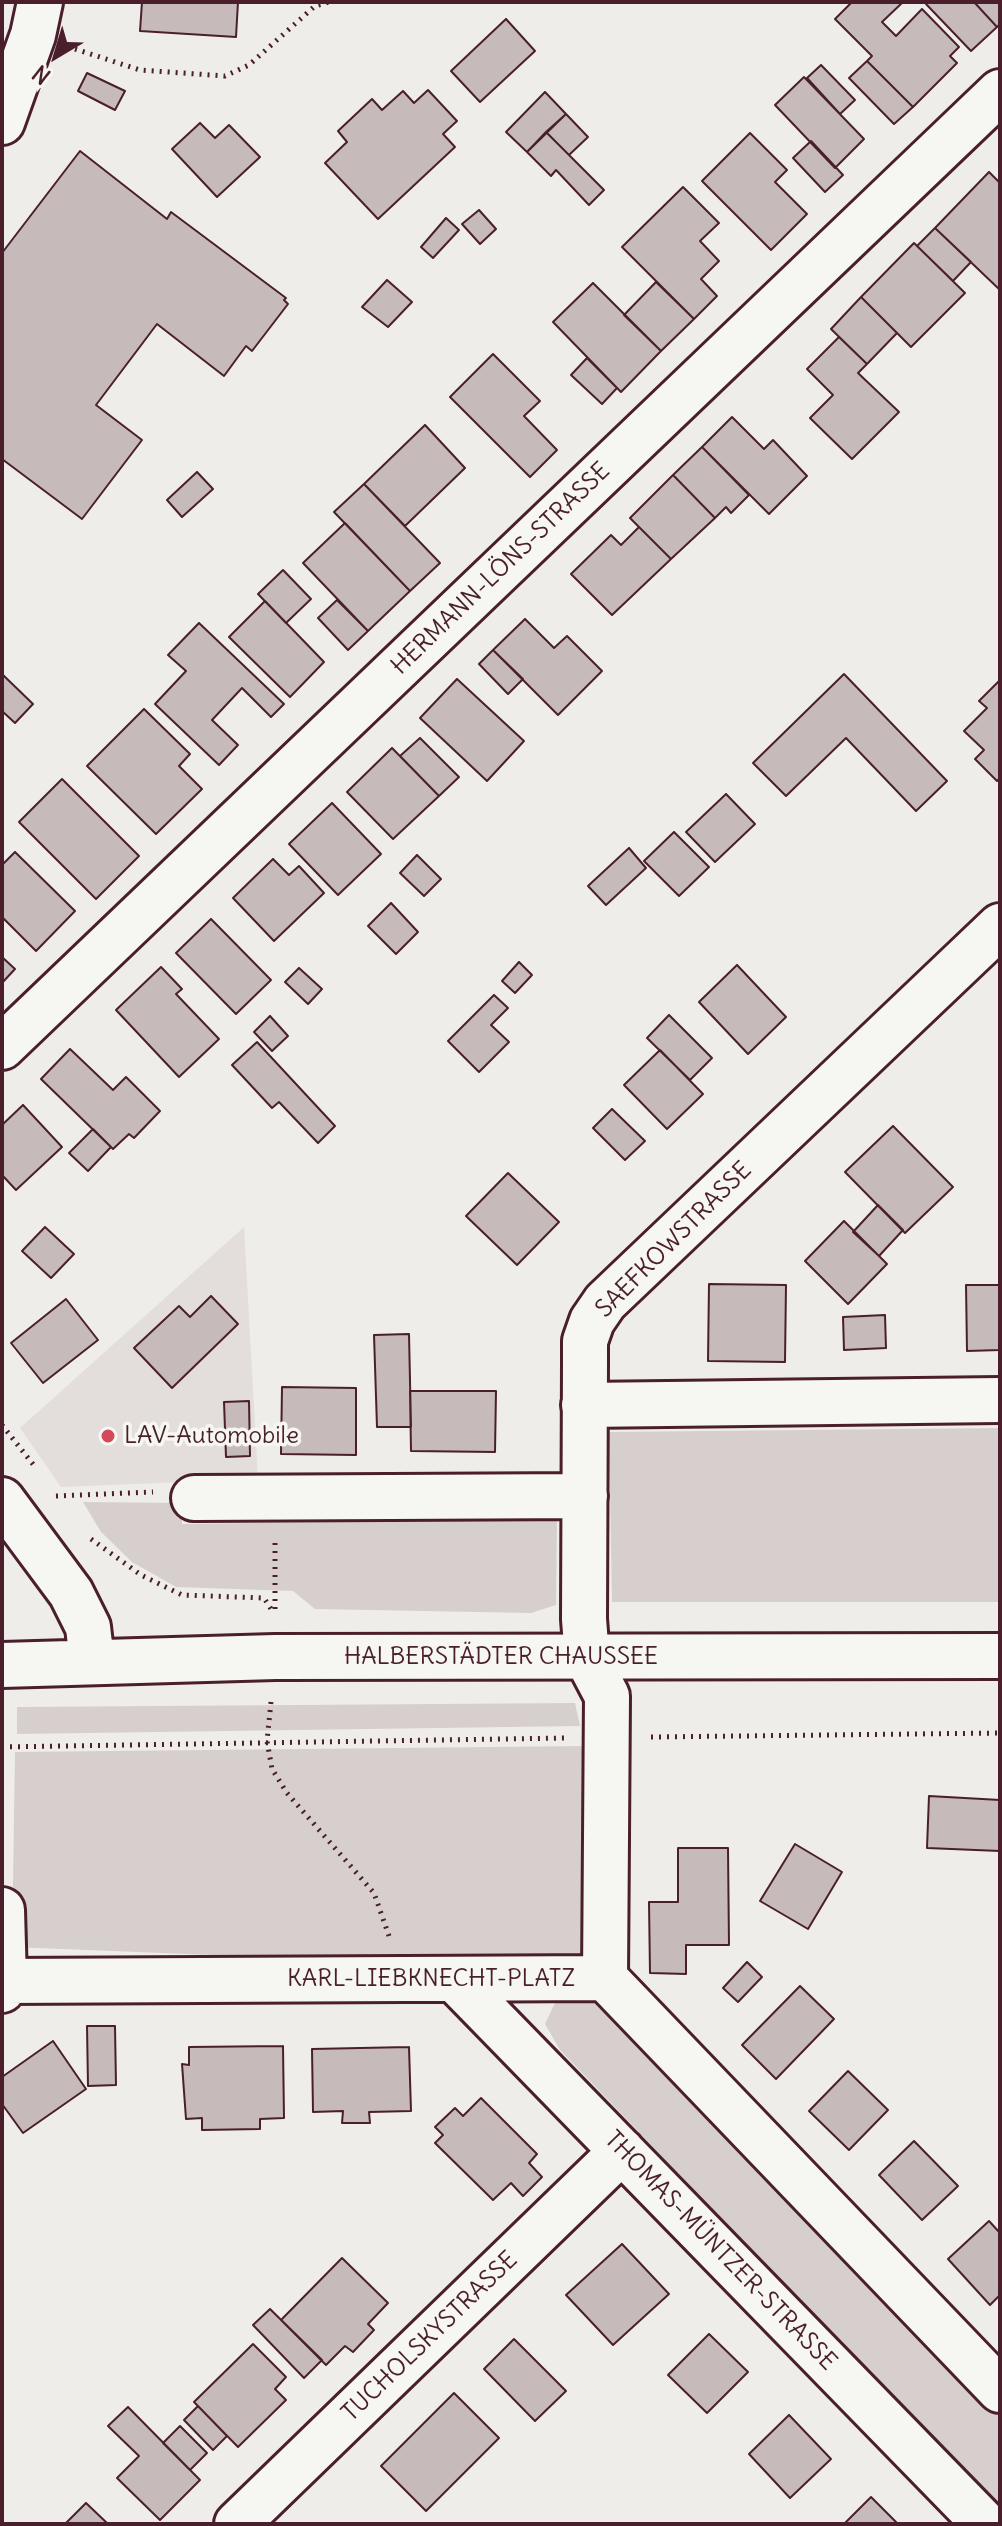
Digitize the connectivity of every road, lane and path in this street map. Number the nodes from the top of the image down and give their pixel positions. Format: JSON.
{"nodes":[{"id":1,"x":329,"y":2,"type":"edge"},
{"id":2,"x":37,"y":19,"type":"edge"},
{"id":3,"x":1000,"y":92,"type":"edge"},
{"id":4,"x":2,"y":122,"type":"edge"},
{"id":5,"x":1000,"y":926,"type":"edge"},
{"id":6,"x":2,"y":1047,"type":"edge"},
{"id":7,"x":1000,"y":1400,"type":"edge"},
{"id":8,"x":584,"y":1405,"type":"junction"},
{"id":9,"x":2,"y":1425,"type":"edge"},
{"id":10,"x":39,"y":1471,"type":"dead end"},
{"id":11,"x":57,"y":1494,"type":"junction"},
{"id":12,"x":585,"y":1496,"type":"junction"},
{"id":13,"x":194,"y":1498,"type":"joint"},
{"id":14,"x":2,"y":1500,"type":"edge"},
{"id":15,"x":47,"y":1504,"type":"dead end"},
{"id":16,"x":67,"y":1507,"type":"dead end"},
{"id":17,"x":85,"y":1531,"type":"dead end"},
{"id":18,"x":275,"y":1616,"type":"dead end"},
{"id":19,"x":1000,"y":1656,"type":"edge"},
{"id":20,"x":587,"y":1658,"type":"junction"},
{"id":21,"x":92,"y":1662,"type":"junction"},
{"id":22,"x":2,"y":1665,"type":"edge"},
{"id":23,"x":1000,"y":1733,"type":"edge"},
{"id":24,"x":607,"y":1737,"type":"junction"},
{"id":25,"x":267,"y":1741,"type":"junction"},
{"id":26,"x":2,"y":1747,"type":"edge"},
{"id":27,"x":2,"y":1910,"type":"edge"},
{"id":28,"x":605,"y":1978,"type":"junction"},
{"id":29,"x":433,"y":1979,"type":"junction"},
{"id":30,"x":3,"y":1986,"type":"edge"},
{"id":31,"x":622,"y":2151,"type":"junction"},
{"id":32,"x":1000,"y":2390,"type":"edge"},
{"id":33,"x":237,"y":2524,"type":"edge"},
{"id":34,"x":985,"y":2524,"type":"edge"}],
"edges":[{"from":1,"to":2,"type":"path"},
{"from":2,"to":4,"type":"street"},
{"from":3,"to":6,"type":"street","name":"HERMANN-LÖNS-STRASSE"},
{"from":5,"to":8,"type":"street","name":"SAEFKOWSTRASSE"},
{"from":7,"to":8,"type":"street"},
{"from":8,"to":12,"type":"street","name":"SAEFKOWSTRASSE"},
{"from":9,"to":10,"type":"path"},
{"from":11,"to":13,"type":"path"},
{"from":11,"to":15,"type":"path"},
{"from":11,"to":16,"type":"path"},
{"from":12,"to":13,"type":"street"},
{"from":12,"to":20,"type":"street","name":"SAEFKOWSTRASSE"},
{"from":14,"to":21,"type":"street"},
{"from":17,"to":18,"type":"path"},
{"from":19,"to":20,"type":"street","name":"HALBERSTÄDTER CHAUSSEE"},
{"from":20,"to":21,"type":"street","name":"HALBERSTÄDTER CHAUSSEE"},
{"from":20,"to":24,"type":"street","name":"KARL-LIEBKNECHT-PLATZ"},
{"from":21,"to":22,"type":"street","name":"HALBERSTÄDTER CHAUSSEE"},
{"from":23,"to":24,"type":"path"},
{"from":24,"to":25,"type":"path"},
{"from":24,"to":28,"type":"street","name":"KARL-LIEBKNECHT-PLATZ"},
{"from":25,"to":26,"type":"path"},
{"from":25,"to":29,"type":"path"},
{"from":27,"to":30,"type":"street","name":"KARL-LIEBKNECHT-PLATZ"},
{"from":28,"to":29,"type":"street","name":"KARL-LIEBKNECHT-PLATZ"},
{"from":28,"to":32,"type":"street"},
{"from":29,"to":30,"type":"street","name":"KARL-LIEBKNECHT-PLATZ"},
{"from":29,"to":31,"type":"street","name":"THOMAS-MÜNTZER-STRASSE"},
{"from":31,"to":33,"type":"street","name":"TUCHOLSKYSTRASSE"},
{"from":31,"to":34,"type":"street","name":"THOMAS-MÜNTZER-STRASSE"}]}
